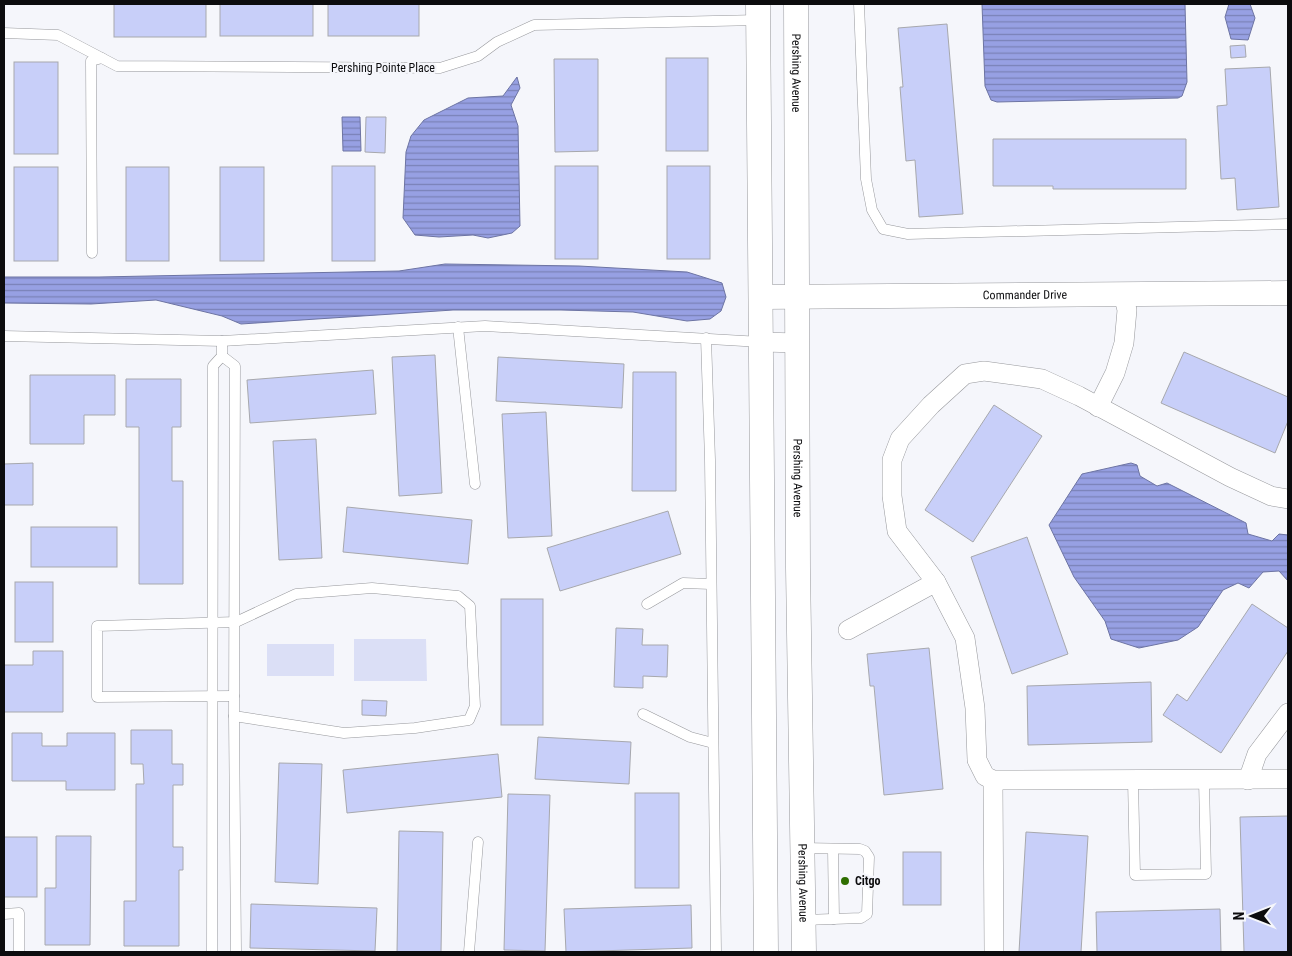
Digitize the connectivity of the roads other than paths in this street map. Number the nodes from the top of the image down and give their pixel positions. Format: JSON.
{"nodes":[{"id":1,"x":796,"y":4,"type":"edge"},
{"id":2,"x":859,"y":4,"type":"edge"},
{"id":3,"x":758,"y":12,"type":"edge"},
{"id":4,"x":4,"y":32,"type":"edge"},
{"id":5,"x":102,"y":58,"type":"junction"},
{"id":6,"x":1288,"y":224,"type":"edge"},
{"id":7,"x":92,"y":253,"type":"dead end"},
{"id":8,"x":1288,"y":293,"type":"edge"},
{"id":9,"x":1123,"y":294,"type":"junction"},
{"id":10,"x":798,"y":296,"type":"junction"},
{"id":11,"x":761,"y":297,"type":"junction"},
{"id":12,"x":458,"y":327,"type":"junction"},
{"id":13,"x":4,"y":336,"type":"edge"},
{"id":14,"x":706,"y":338,"type":"junction"},
{"id":15,"x":222,"y":341,"type":"junction"},
{"id":16,"x":761,"y":342,"type":"junction"},
{"id":17,"x":798,"y":343,"type":"junction"},
{"id":18,"x":222,"y":356,"type":"junction"},
{"id":19,"x":1098,"y":407,"type":"junction"},
{"id":20,"x":476,"y":484,"type":"dead end"},
{"id":21,"x":1288,"y":499,"type":"edge"},
{"id":22,"x":936,"y":582,"type":"junction"},
{"id":23,"x":711,"y":584,"type":"junction"},
{"id":24,"x":647,"y":604,"type":"dead end"},
{"id":25,"x":213,"y":622,"type":"junction"},
{"id":26,"x":236,"y":622,"type":"junction"},
{"id":27,"x":848,"y":630,"type":"dead end"},
{"id":28,"x":212,"y":696,"type":"junction"},
{"id":29,"x":234,"y":696,"type":"junction"},
{"id":30,"x":1288,"y":713,"type":"edge"},
{"id":31,"x":643,"y":714,"type":"dead end"},
{"id":32,"x":234,"y":716,"type":"junction"},
{"id":33,"x":713,"y":743,"type":"junction"},
{"id":34,"x":1288,"y":779,"type":"edge"},
{"id":35,"x":993,"y":780,"type":"junction"},
{"id":36,"x":1133,"y":780,"type":"junction"},
{"id":37,"x":1204,"y":780,"type":"junction"},
{"id":38,"x":1248,"y":780,"type":"junction"},
{"id":39,"x":478,"y":842,"type":"dead end"},
{"id":40,"x":802,"y":848,"type":"junction"},
{"id":41,"x":833,"y":849,"type":"junction"},
{"id":42,"x":4,"y":914,"type":"edge"},
{"id":43,"x":834,"y":919,"type":"junction"},
{"id":44,"x":804,"y":920,"type":"junction"},
{"id":45,"x":19,"y":952,"type":"edge"},
{"id":46,"x":212,"y":952,"type":"edge"},
{"id":47,"x":236,"y":952,"type":"edge"},
{"id":48,"x":470,"y":952,"type":"edge"},
{"id":49,"x":716,"y":952,"type":"edge"},
{"id":50,"x":766,"y":952,"type":"edge"},
{"id":51,"x":804,"y":952,"type":"edge"},
{"id":52,"x":994,"y":952,"type":"edge"}],
"edges":[{"from":1,"to":10,"type":"street","name":"Pershing Avenue"},
{"from":2,"to":6,"type":"lane"},
{"from":3,"to":5,"type":"lane","name":"Pershing Pointe Place"},
{"from":3,"to":11,"type":"street"},
{"from":4,"to":5,"type":"lane","name":"Pershing Pointe Place"},
{"from":5,"to":7,"type":"lane"},
{"from":8,"to":9,"type":"street","name":"Commander Drive"},
{"from":9,"to":10,"type":"street","name":"Commander Drive"},
{"from":9,"to":19,"type":"street"},
{"from":10,"to":11,"type":"street","name":"Commander Drive"},
{"from":10,"to":17,"type":"street","name":"Pershing Avenue"},
{"from":11,"to":16,"type":"street"},
{"from":12,"to":14,"type":"lane"},
{"from":12,"to":15,"type":"lane"},
{"from":12,"to":20,"type":"lane"},
{"from":13,"to":15,"type":"lane"},
{"from":14,"to":16,"type":"lane"},
{"from":14,"to":23,"type":"lane"},
{"from":15,"to":18,"type":"lane"},
{"from":16,"to":17,"type":"street"},
{"from":16,"to":50,"type":"street"},
{"from":17,"to":40,"type":"street","name":"Pershing Avenue"},
{"from":18,"to":25,"type":"lane"},
{"from":18,"to":26,"type":"lane"},
{"from":19,"to":21,"type":"street"},
{"from":19,"to":22,"type":"street"},
{"from":22,"to":27,"type":"street"},
{"from":22,"to":35,"type":"street"},
{"from":23,"to":24,"type":"lane"},
{"from":23,"to":33,"type":"lane"},
{"from":25,"to":26,"type":"lane"},
{"from":25,"to":28,"type":"lane"},
{"from":25,"to":28,"type":"lane"},
{"from":26,"to":29,"type":"lane"},
{"from":26,"to":32,"type":"lane"},
{"from":28,"to":29,"type":"lane"},
{"from":28,"to":46,"type":"lane"},
{"from":29,"to":32,"type":"lane"},
{"from":30,"to":38,"type":"street"},
{"from":31,"to":33,"type":"lane"},
{"from":32,"to":47,"type":"lane"},
{"from":33,"to":49,"type":"lane"},
{"from":34,"to":38,"type":"street"},
{"from":35,"to":36,"type":"street"},
{"from":35,"to":52,"type":"street"},
{"from":36,"to":37,"type":"street"},
{"from":36,"to":37,"type":"lane"},
{"from":37,"to":38,"type":"street"},
{"from":39,"to":48,"type":"lane"},
{"from":40,"to":41,"type":"lane"},
{"from":40,"to":44,"type":"street","name":"Pershing Avenue"},
{"from":41,"to":43,"type":"lane"},
{"from":41,"to":43,"type":"lane"},
{"from":42,"to":45,"type":"lane"},
{"from":43,"to":44,"type":"lane"},
{"from":44,"to":51,"type":"street","name":"Pershing Avenue"}]}
